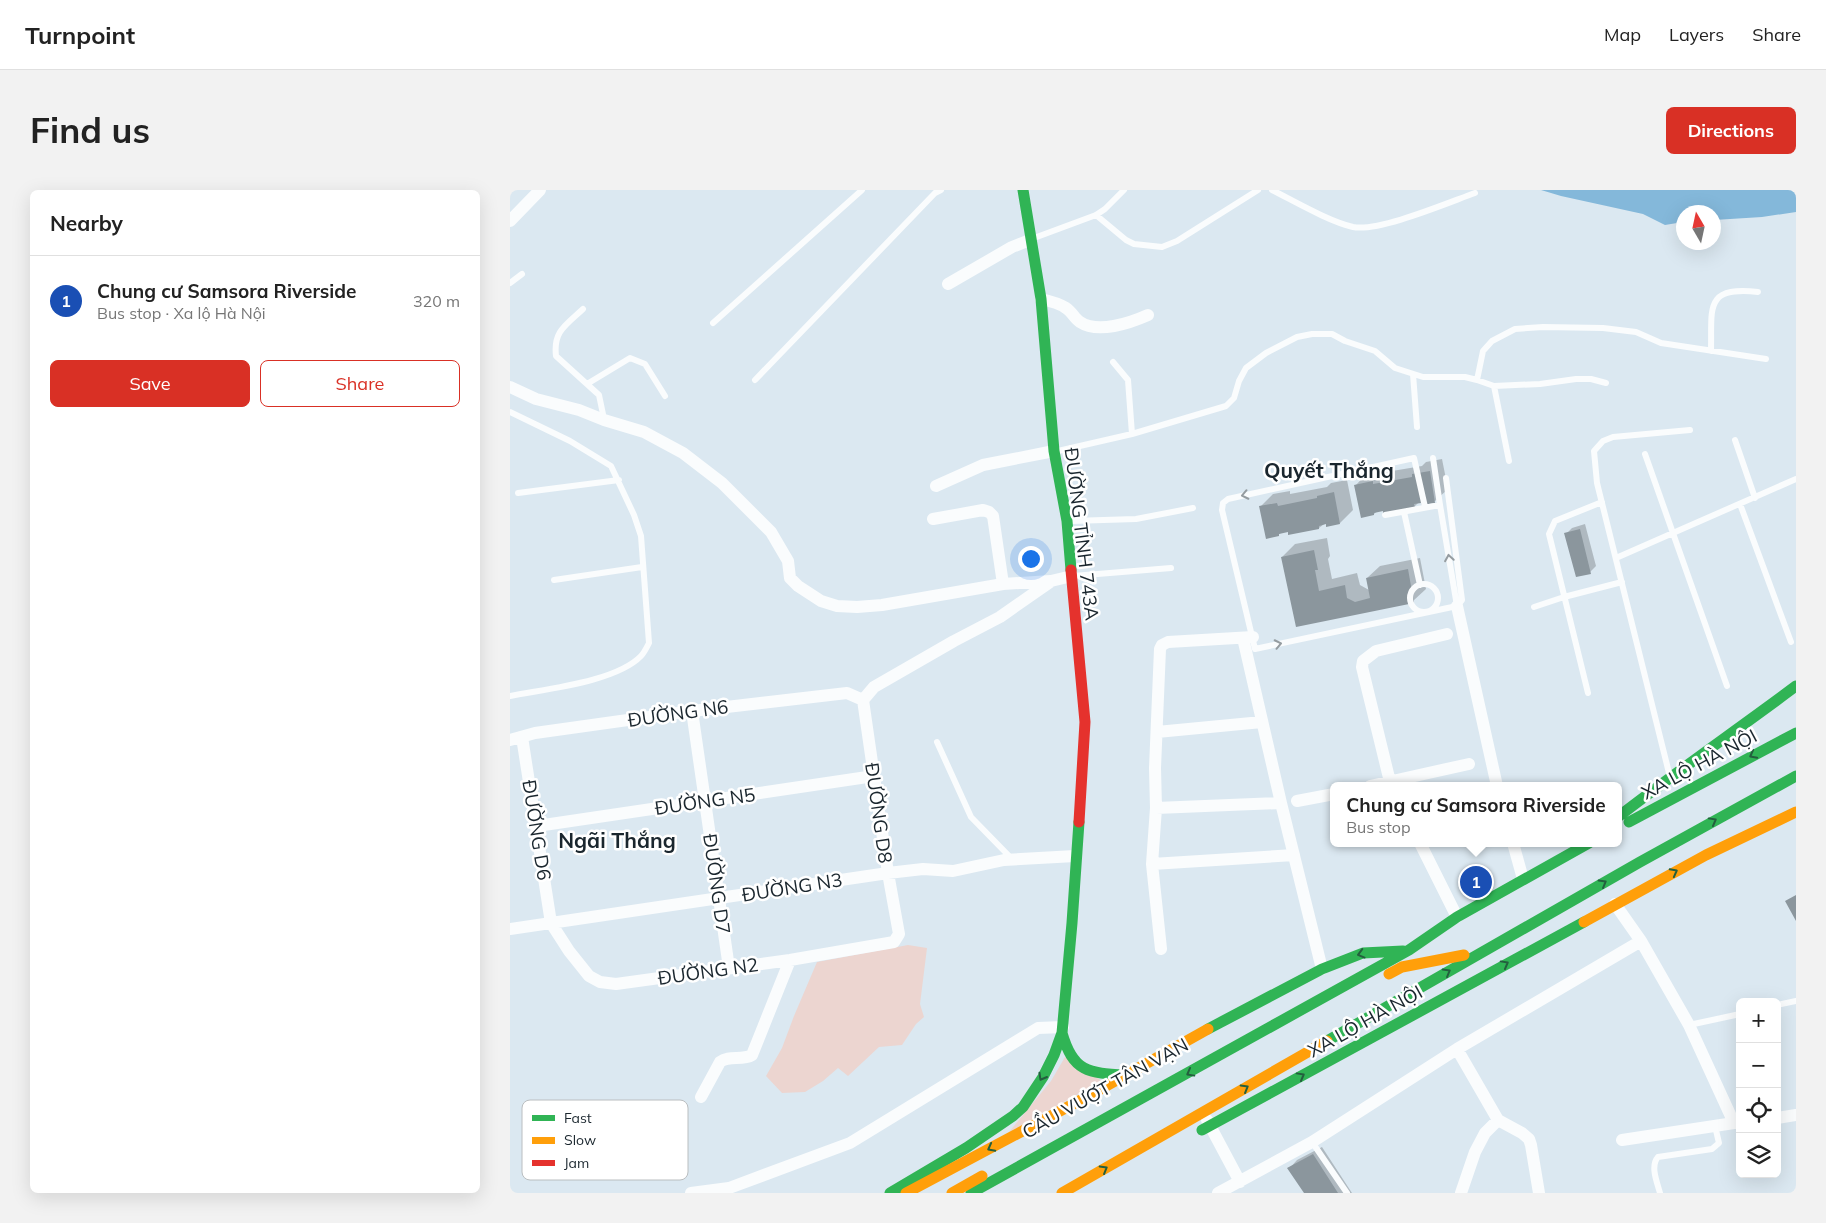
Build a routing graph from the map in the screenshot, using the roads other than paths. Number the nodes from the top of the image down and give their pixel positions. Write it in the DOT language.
graph roads {
  1 [pos="540,190"];
  2 [pos="862,190"];
  3 [pos="941,190"];
  4 [pos="1024,190"];
  5 [pos="1124,190"];
  6 [pos="1258,190"];
  7 [pos="1272,190"];
  8 [pos="1475,193"];
  9 [pos="1096,215"];
  10 [pos="510,221"];
  11 [pos="1030,240"];
  12 [pos="522,274"];
  13 [pos="510,283"];
  14 [pos="948,284"];
  15 [pos="1758,292"];
  16 [pos="1041,299"];
  17 [pos="583,309"];
  18 [pos="1148,316"];
  19 [pos="713,323"];
  20 [pos="1711,351"];
  21 [pos="1766,359"];
  22 [pos="1112,362"];
  23 [pos="1413,374"];
  24 [pos="756,380"];
  25 [pos="1477,380"];
  26 [pos="587,384"];
  27 [pos="1606,384"];
  28 [pos="510,386"];
  29 [pos="1494,386"];
  30 [pos="665,396"];
  31 [pos="510,412"];
  32 [pos="604,420"];
  33 [pos="1417,427"];
  34 [pos="1690,430"];
  35 [pos="1132,434"];
  36 [pos="1735,440"];
  37 [pos="1054,451"];
  38 [pos="1645,454"];
  39 [pos="1433,458"];
  40 [pos="1509,461"];
  41 [pos="1446,478"];
  42 [pos="1796,479"];
  43 [pos="619,480"];
  44 [pos="936,486"];
  45 [pos="518,493"];
  46 [pos="1755,498"];
  47 [pos="1602,502"];
  48 [pos="1740,504"];
  49 [pos="1440,505"];
  50 [pos="1425,507"];
  51 [pos="1194,508"];
  52 [pos="1404,512"];
  53 [pos="1385,516"];
  54 [pos="933,518"];
  55 [pos="1067,521"];
  56 [pos="1672,534"];
  57 [pos="1616,558"];
  58 [pos="642,567"];
  59 [pos="1171,568"];
  60 [pos="1072,576"];
  61 [pos="554,580"];
  62 [pos="1051,581"];
  63 [pos="1622,582"];
  64 [pos="1003,584"];
  65 [pos="1420,585"];
  66 [pos="1564,597"];
  67 [pos="1456,606"];
  68 [pos="1534,607"];
  69 [pos="1426,613"];
  70 [pos="1447,634"];
  71 [pos="1248,637"];
  72 [pos="1792,642"];
  73 [pos="1727,686"];
  74 [pos="1796,686"];
  75 [pos="1588,693"];
  76 [pos="510,696"];
  77 [pos="864,700"];
  78 [pos="692,711"];
  79 [pos="1262,722"];
  80 [pos="1157,732"];
  81 [pos="1796,732"];
  82 [pos="516,739"];
  83 [pos="937,742"];
  84 [pos="1470,764"];
  85 [pos="874,776"];
  86 [pos="1796,776"];
  87 [pos="1670,777"];
  88 [pos="1390,782"];
  89 [pos="1398,782"];
  90 [pos="1496,782"];
  91 [pos="1330,795"];
  92 [pos="704,800"];
  93 [pos="1297,801"];
  94 [pos="1281,803"];
  95 [pos="1156,808"];
  96 [pos="1796,812"];
  97 [pos="1622,814"];
  98 [pos="1622,825"];
  99 [pos="537,826"];
  100 [pos="1422,847"];
  101 [pos="1514,847"];
  102 [pos="1581,847"];
  103 [pos="1294,855"];
  104 [pos="1075,856"];
  105 [pos="1012,860"];
  106 [pos="1640,862"];
  107 [pos="1152,864"];
  108 [pos="888,872"];
  109 [pos="1523,879"];
  110 [pos="719,898"];
  111 [pos="1567,903"];
  112 [pos="1616,904"];
  113 [pos="1457,916"];
  114 [pos="551,923"];
  115 [pos="510,930"];
  116 [pos="1641,941"];
  117 [pos="894,942"];
  118 [pos="1161,949"];
  119 [pos="1409,950"];
  120 [pos="1483,952"];
  121 [pos="790,960"];
  122 [pos="729,968"];
  123 [pos="1322,969"];
  124 [pos="1796,1001"];
  125 [pos="1781,1004"];
  126 [pos="1736,1015"];
  127 [pos="1281,1022"];
  128 [pos="1689,1025"];
  129 [pos="1062,1030"];
  130 [pos="1457,1049"];
  131 [pos="1126,1075"];
  132 [pos="701,1097"];
  133 [pos="1202,1112"];
  134 [pos="1796,1115"];
  135 [pos="1781,1117"];
  136 [pos="1498,1120"];
  137 [pos="1736,1121"];
  138 [pos="1736,1123"];
  139 [pos="1210,1126"];
  140 [pos="1715,1126"];
  141 [pos="1195,1134"];
  142 [pos="1622,1140"];
  143 [pos="1312,1142"];
  144 [pos="1240,1182"];
  145 [pos="691,1193"];
  146 [pos="890,1193"];
  147 [pos="906,1193"];
  148 [pos="952,1193"];
  149 [pos="971,1193"];
  150 [pos="986,1193"];
  151 [pos="1062,1193"];
  152 [pos="1218,1193"];
  153 [pos="1347,1193"];
  154 [pos="1462,1193"];
  155 [pos="1538,1193"];
  156 [pos="1660,1193"];
  1 -- 10 [label="street"];
  2 -- 19 [label="lane"];
  3 -- 24 [label="lane"];
  4 -- 11 [label="main road, ĐƯỜNG TỈNH 743A"];
  5 -- 9 [label="lane"];
  6 -- 9 [label="lane"];
  7 -- 8 [label="lane"];
  9 -- 11 [label="lane"];
  11 -- 14 [label="street"];
  11 -- 16 [label="main road, ĐƯỜNG TỈNH 743A"];
  12 -- 13 [label="lane"];
  15 -- 20 [label="lane"];
  16 -- 18 [label="street"];
  16 -- 37 [label="main road, ĐƯỜNG TỈNH 743A"];
  17 -- 26 [label="lane"];
  20 -- 21 [label="lane"];
  20 -- 25 [label="lane"];
  22 -- 35 [label="lane"];
  23 -- 25 [label="lane"];
  23 -- 33 [label="lane"];
  23 -- 35 [label="lane"];
  25 -- 29 [label="lane"];
  26 -- 30 [label="lane"];
  26 -- 32 [label="lane"];
  27 -- 29 [label="lane"];
  28 -- 32 [label="street"];
  29 -- 40 [label="lane"];
  31 -- 43 [label="lane"];
  32 -- 64 [label="street"];
  34 -- 47 [label="lane"];
  35 -- 37 [label="lane"];
  36 -- 46 [label="lane"];
  37 -- 44 [label="street"];
  37 -- 55 [label="main road, ĐƯỜNG TỈNH 743A"];
  38 -- 56 [label="lane"];
  39 -- 49 [label="lane"];
  41 -- 67 [label="lane"];
  42 -- 46 [label="lane"];
  43 -- 45 [label="lane"];
  43 -- 58 [label="lane"];
  46 -- 48 [label="lane"];
  47 -- 57 [label="lane"];
  47 -- 66 [label="lane"];
  48 -- 56 [label="lane"];
  48 -- 72 [label="lane"];
  49 -- 50 [label="lane"];
  67 -- 49 [label="lane, one-way"];
  50 -- 52 [label="lane"];
  50 -- 71 [label="lane, one-way"];
  51 -- 55 [label="lane"];
  52 -- 53 [label="lane"];
  52 -- 65 [label="lane"];
  54 -- 64 [label="street"];
  55 -- 60 [label="main road, ĐƯỜNG TỈNH 743A"];
  56 -- 57 [label="lane"];
  56 -- 73 [label="lane"];
  57 -- 63 [label="lane"];
  58 -- 61 [label="lane"];
  58 -- 76 [label="lane"];
  59 -- 60 [label="lane"];
  60 -- 62 [label="street"];
  60 -- 104 [label="main road, ĐƯỜNG TỈNH 743A"];
  62 -- 64 [label="street"];
  62 -- 77 [label="street"];
  63 -- 66 [label="lane"];
  63 -- 87 [label="lane"];
  65 -- 69 [label="lane"];
  65 -- 69 [label="lane"];
  66 -- 68 [label="lane"];
  66 -- 75 [label="lane"];
  67 -- 69 [label="lane"];
  67 -- 90 [label="street"];
  71 -- 69 [label="lane, one-way"];
  70 -- 88 [label="street"];
  71 -- 79 [label="street"];
  71 -- 80 [label="street"];
  74 -- 87 [label="main road"];
  77 -- 78 [label="street, ĐƯỜNG N6"];
  77 -- 85 [label="street, ĐƯỜNG D8"];
  78 -- 82 [label="street, ĐƯỜNG N6"];
  78 -- 92 [label="street, ĐƯỜNG D7"];
  79 -- 80 [label="street"];
  79 -- 94 [label="street"];
  80 -- 95 [label="street"];
  81 -- 98 [label="main road, XA LỘ HÀ NỘI, one-way"];
  82 -- 99 [label="street, ĐƯỜNG D6"];
  83 -- 105 [label="lane"];
  84 -- 89 [label="street"];
  85 -- 92 [label="street, ĐƯỜNG N5"];
  85 -- 108 [label="street, ĐƯỜNG D8"];
  106 -- 86 [label="main road, XA LỘ HÀ NỘI, one-way"];
  87 -- 97 [label="main road"];
  91 -- 93 [label="street"];
  92 -- 99 [label="street, ĐƯỜNG N5"];
  92 -- 110 [label="street, ĐƯỜNG D7"];
  94 -- 95 [label="street"];
  94 -- 103 [label="street"];
  95 -- 107 [label="street"];
  112 -- 96 [label="main road, XA LỘ HÀ NỘI, one-way"];
  99 -- 114 [label="street, ĐƯỜNG D6"];
  100 -- 113 [label="street"];
  101 -- 109 [label="street"];
  102 -- 109 [label="main road"];
  103 -- 107 [label="street"];
  103 -- 123 [label="street"];
  104 -- 105 [label="street, ĐƯỜNG N3"];
  104 -- 129 [label="main road, ĐƯỜNG TỈNH 743A"];
  105 -- 108 [label="street, ĐƯỜNG N3"];
  111 -- 106 [label="main road, XA LỘ HÀ NỘI, one-way"];
  106 -- 112 [label="main road"];
  107 -- 118 [label="street"];
  108 -- 110 [label="street, ĐƯỜNG N3"];
  108 -- 117 [label="street, ĐƯỜNG D8"];
  109 -- 113 [label="main road"];
  110 -- 114 [label="street, ĐƯỜNG N3"];
  110 -- 122 [label="street, ĐƯỜNG D7"];
  111 -- 112 [label="main road"];
  111 -- 120 [label="main road, XA LỘ HÀ NỘI"];
  112 -- 116 [label="street"];
  139 -- 112 [label="main road, XA LỘ HÀ NỘI, one-way"];
  113 -- 119 [label="main road"];
  114 -- 115 [label="street, ĐƯỜNG N3"];
  114 -- 122 [label="street, ĐƯỜNG N2"];
  116 -- 128 [label="street"];
  116 -- 130 [label="street"];
  117 -- 121 [label="street, ĐƯỜNG N2"];
  119 -- 123 [label="main road, one-way"];
  119 -- 127 [label="main road"];
  120 -- 127 [label="main road, XA LỘ HÀ NỘI"];
  133 -- 120 [label="main road, XA LỘ HÀ NỘI, one-way"];
  121 -- 122 [label="street, ĐƯỜNG N2"];
  121 -- 132 [label="street"];
  123 -- 131 [label="main road"];
  124 -- 125 [label="lane"];
  126 -- 128 [label="lane"];
  127 -- 148 [label="main road, CẦU VƯỢT TÂN VẠN"];
  127 -- 149 [label="main road, CẦU VƯỢT TÂN VẠN, one-way"];
  127 -- 150 [label="main road, CẦU VƯỢT TÂN VẠN"];
  128 -- 137 [label="street"];
  129 -- 131 [label="main road, ĐƯỜNG TỈNH 743A"];
  129 -- 145 [label="street"];
  129 -- 146 [label="main road, ĐƯỜNG TỈNH 743A, one-way"];
  130 -- 136 [label="street"];
  130 -- 143 [label="street"];
  131 -- 147 [label="main road, one-way"];
  133 -- 139 [label="street"];
  151 -- 133 [label="main road, XA LỘ HÀ NỘI, one-way"];
  134 -- 135 [label="street"];
  136 -- 154 [label="street"];
  136 -- 155 [label="street"];
  138 -- 140 [label="street"];
  139 -- 141 [label="main road, XA LỘ HÀ NỘI"];
  139 -- 144 [label="street"];
  140 -- 142 [label="street"];
  140 -- 156 [label="lane"];
  143 -- 144 [label="street"];
  143 -- 153 [label="lane"];
  144 -- 152 [label="street"];
}
